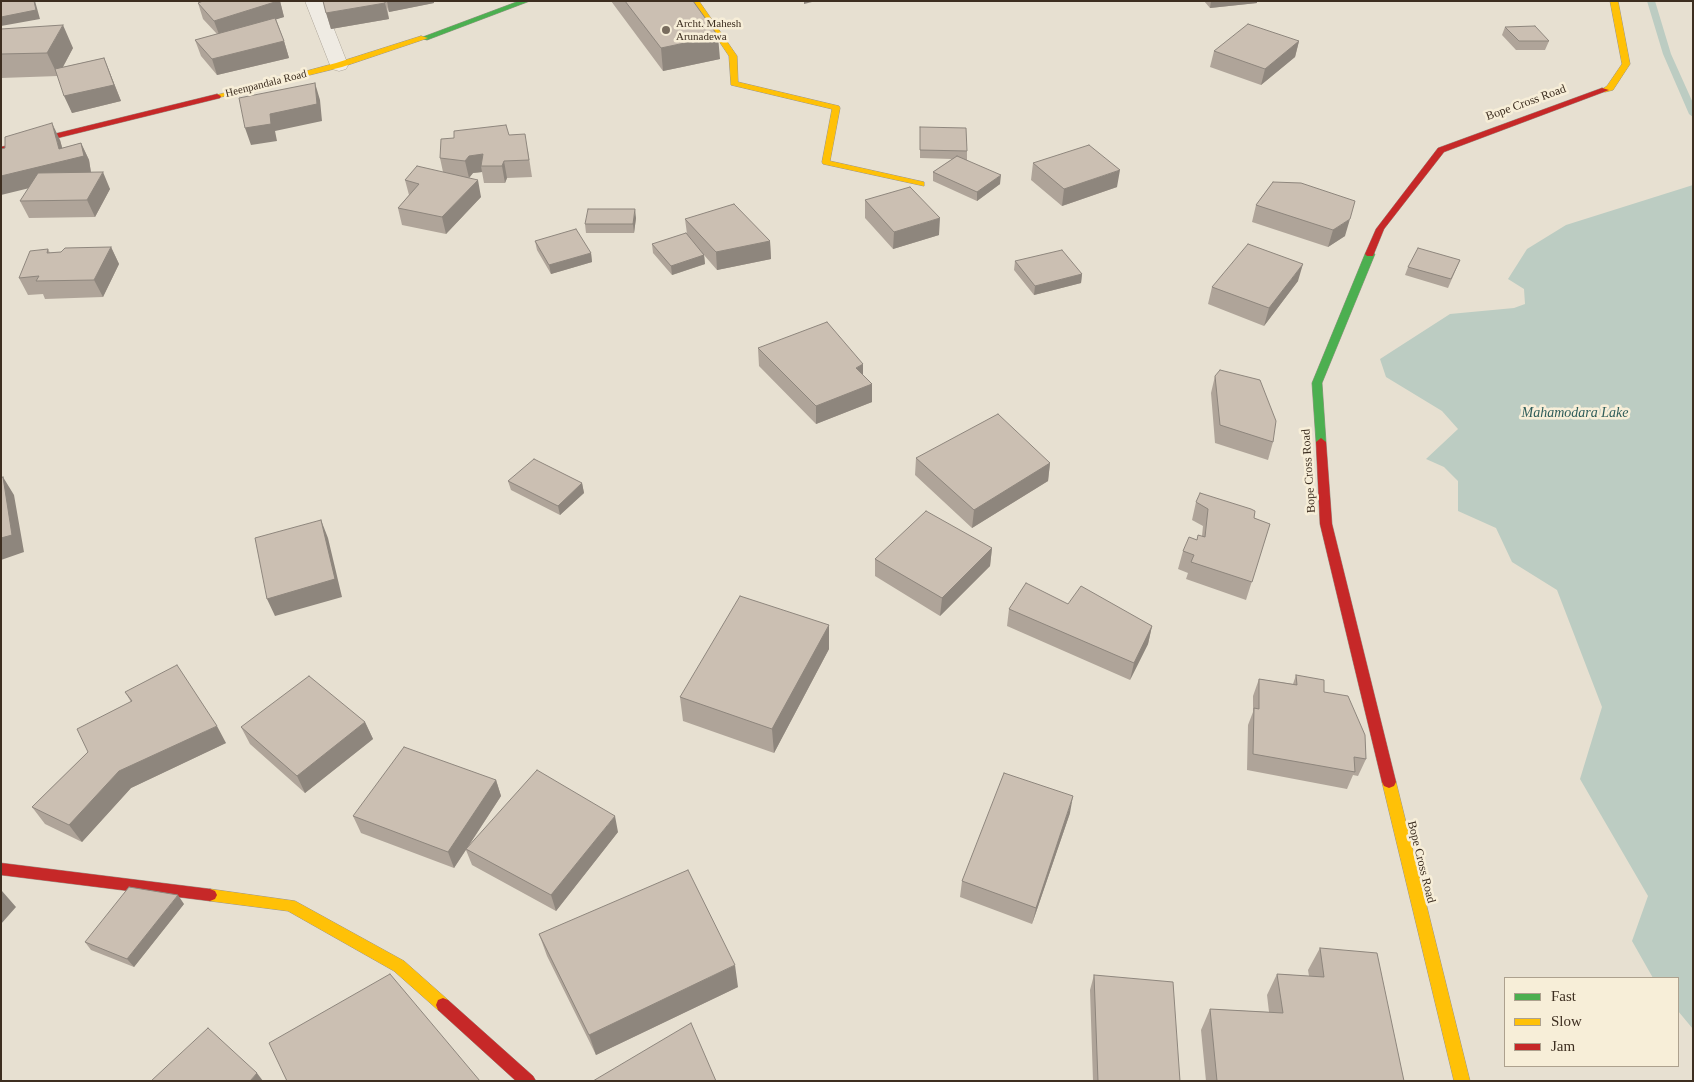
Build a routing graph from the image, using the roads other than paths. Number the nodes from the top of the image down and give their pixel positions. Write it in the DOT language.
graph roads {
  1 [pos="314,1"];
  2 [pos="527,1"];
  3 [pos="695,1"];
  4 [pos="1614,1"];
  5 [pos="339,66"];
  6 [pos="1,150"];
  7 [pos="921,184"];
  8 [pos="1,868"];
  9 [pos="528,1081"];
  10 [pos="1462,1081"];
  1 -- 5 [label="street"];
  2 -- 5 [label="street, Heenpandala Road"];
  3 -- 7 [label="street"];
  4 -- 10 [label="street, Bope Cross Road"];
  5 -- 6 [label="street, Heenpandala Road"];
  8 -- 9 [label="street"];
}
